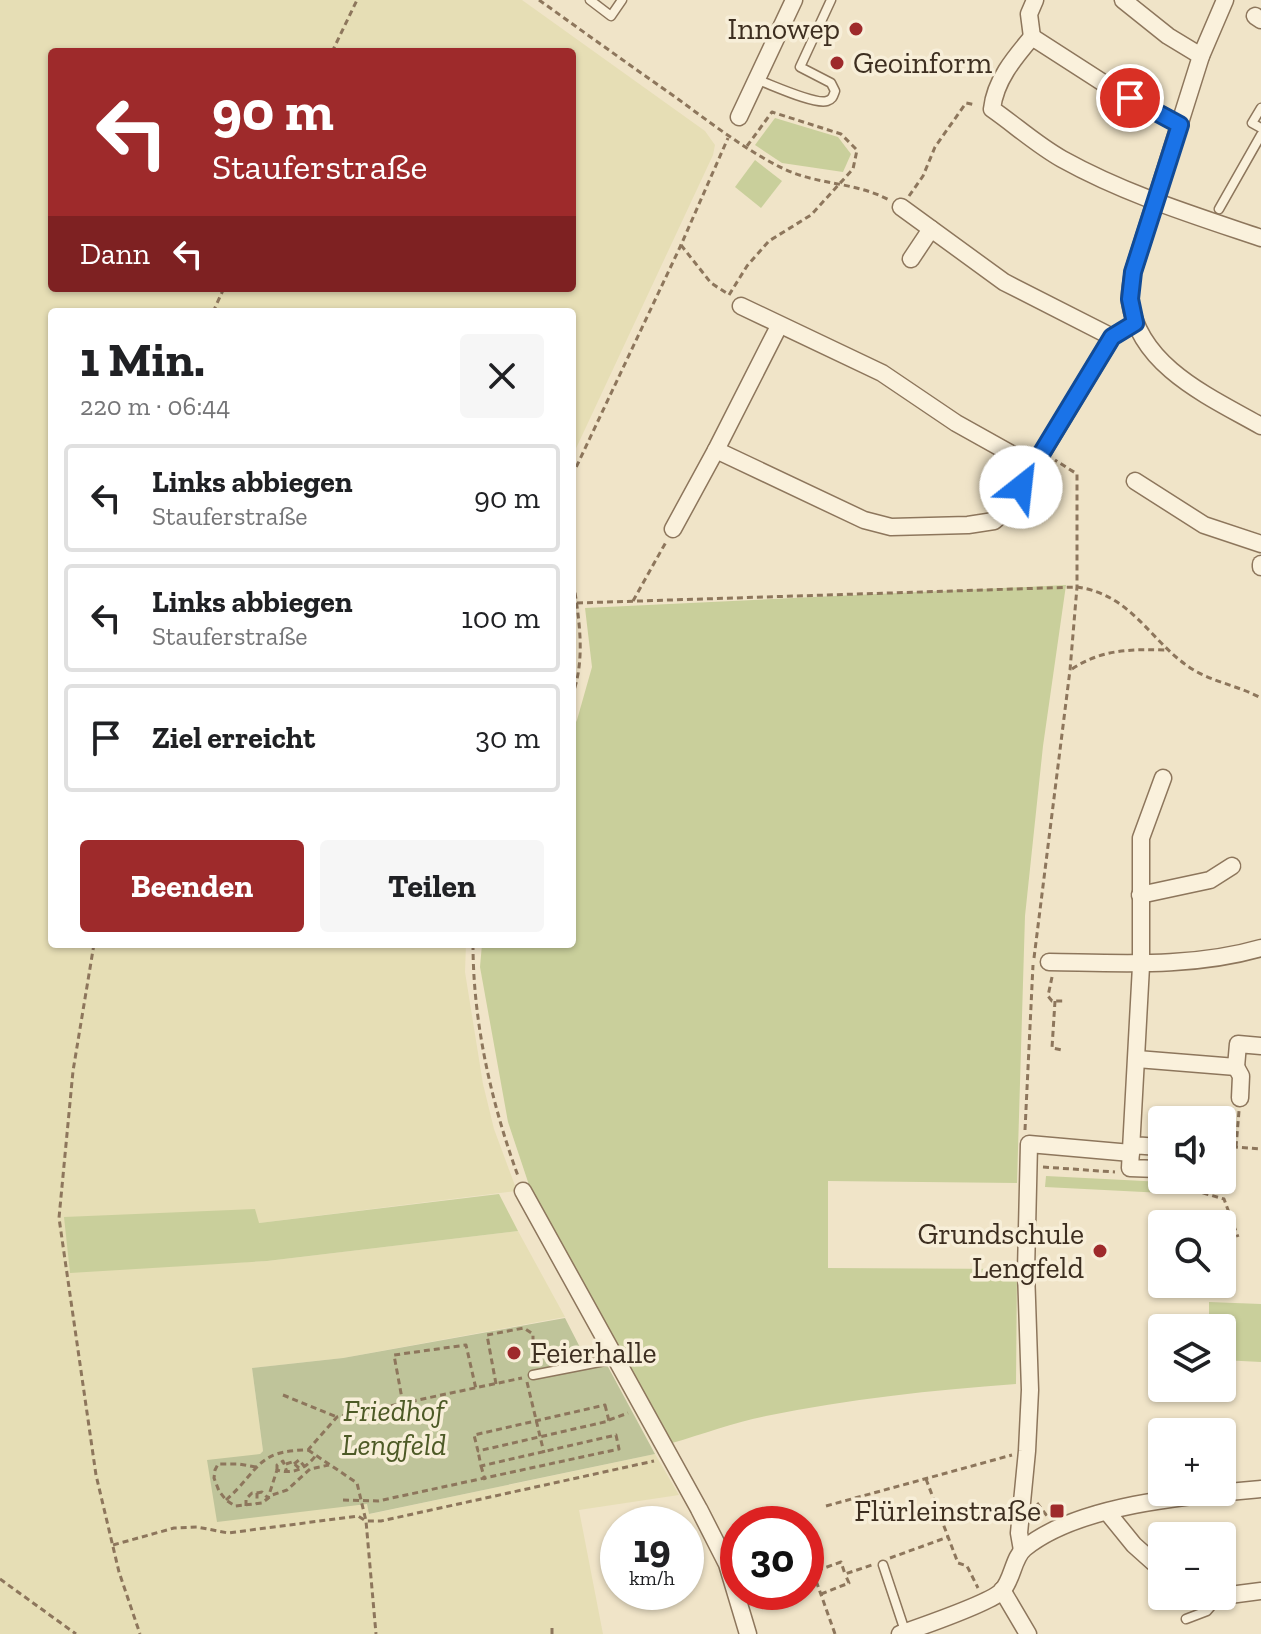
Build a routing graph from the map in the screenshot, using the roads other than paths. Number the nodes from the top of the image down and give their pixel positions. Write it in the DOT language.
graph roads {
  1 [pos="590,0"];
  2 [pos="622,0"];
  3 [pos="794,0"];
  4 [pos="831,0"];
  5 [pos="1035,0"];
  6 [pos="1123,0"];
  7 [pos="1225,0"];
  8 [pos="1032,37"];
  9 [pos="1201,56"];
  10 [pos="758,80"];
  11 [pos="1261,108"];
  12 [pos="739,117"];
  13 [pos="1180,125"];
  14 [pos="1261,128"];
  15 [pos="1261,135"];
  16 [pos="1155,202"];
  17 [pos="901,207"];
  18 [pos="1219,209"];
  19 [pos="931,229"];
  20 [pos="1261,238"];
  21 [pos="911,259"];
  22 [pos="735,301"];
  23 [pos="1135,323"];
  24 [pos="779,326"];
  25 [pos="1112,337"];
  26 [pos="1261,426"];
  27 [pos="716,450"];
  28 [pos="1038,458"];
  29 [pos="1135,481"];
  30 [pos="673,529"];
  31 [pos="1261,544"];
  32 [pos="1163,778"];
  33 [pos="1232,866"];
  34 [pos="1140,895"];
  35 [pos="1261,948"];
  36 [pos="1053,962"];
  37 [pos="1141,966"];
  38 [pos="1261,1046"];
  39 [pos="1137,1059"];
  40 [pos="1236,1067"];
  41 [pos="1240,1098"];
  42 [pos="523,1191"];
  43 [pos="615,1359"];
  44 [pos="530,1376"];
  45 [pos="1261,1489"];
  46 [pos="1108,1513"];
  47 [pos="1022,1550"];
  48 [pos="1148,1558"];
  49 [pos="883,1565"];
  50 [pos="1002,1590"];
  51 [pos="1261,1591"];
  52 [pos="1236,1594"];
  53 [pos="1208,1610"];
  54 [pos="1186,1619"];
  55 [pos="903,1633"];
  56 [pos="748,1634"];
  57 [pos="1028,1634"];
  1 -- 2 [label="lane"];
  3 -- 10 [label="street"];
  4 -- 10 [label="lane"];
  5 -- 8 [label="street"];
  6 -- 9 [label="street"];
  7 -- 9 [label="street"];
  8 -- 13 [label="street"];
  8 -- 16 [label="street"];
  9 -- 13 [label="street"];
  10 -- 12 [label="street"];
  11 -- 14 [label="lane"];
  13 -- 16 [label="street"];
  15 -- 18 [label="lane"];
  16 -- 20 [label="street"];
  16 -- 23 [label="street"];
  17 -- 19 [label="street"];
  19 -- 21 [label="street"];
  19 -- 25 [label="street"];
  22 -- 24 [label="street"];
  23 -- 25 [label="street"];
  23 -- 26 [label="street"];
  24 -- 27 [label="street"];
  24 -- 28 [label="street"];
  25 -- 28 [label="street"];
  27 -- 28 [label="street"];
  27 -- 30 [label="street"];
  29 -- 31 [label="street"];
  32 -- 34 [label="street"];
  33 -- 34 [label="street"];
  34 -- 37 [label="street"];
  35 -- 37 [label="street"];
  36 -- 37 [label="street"];
  37 -- 39 [label="street"];
  38 -- 40 [label="street"];
  39 -- 40 [label="street"];
  39 -- 47 [label="street"];
  40 -- 41 [label="street"];
  42 -- 43 [label="street"];
  43 -- 44 [label="lane"];
  43 -- 56 [label="street"];
  45 -- 46 [label="street"];
  46 -- 47 [label="street"];
  46 -- 48 [label="street"];
  47 -- 50 [label="street"];
  49 -- 55 [label="lane"];
  50 -- 55 [label="street"];
  50 -- 57 [label="street"];
  51 -- 52 [label="street"];
  53 -- 54 [label="lane"];
}
